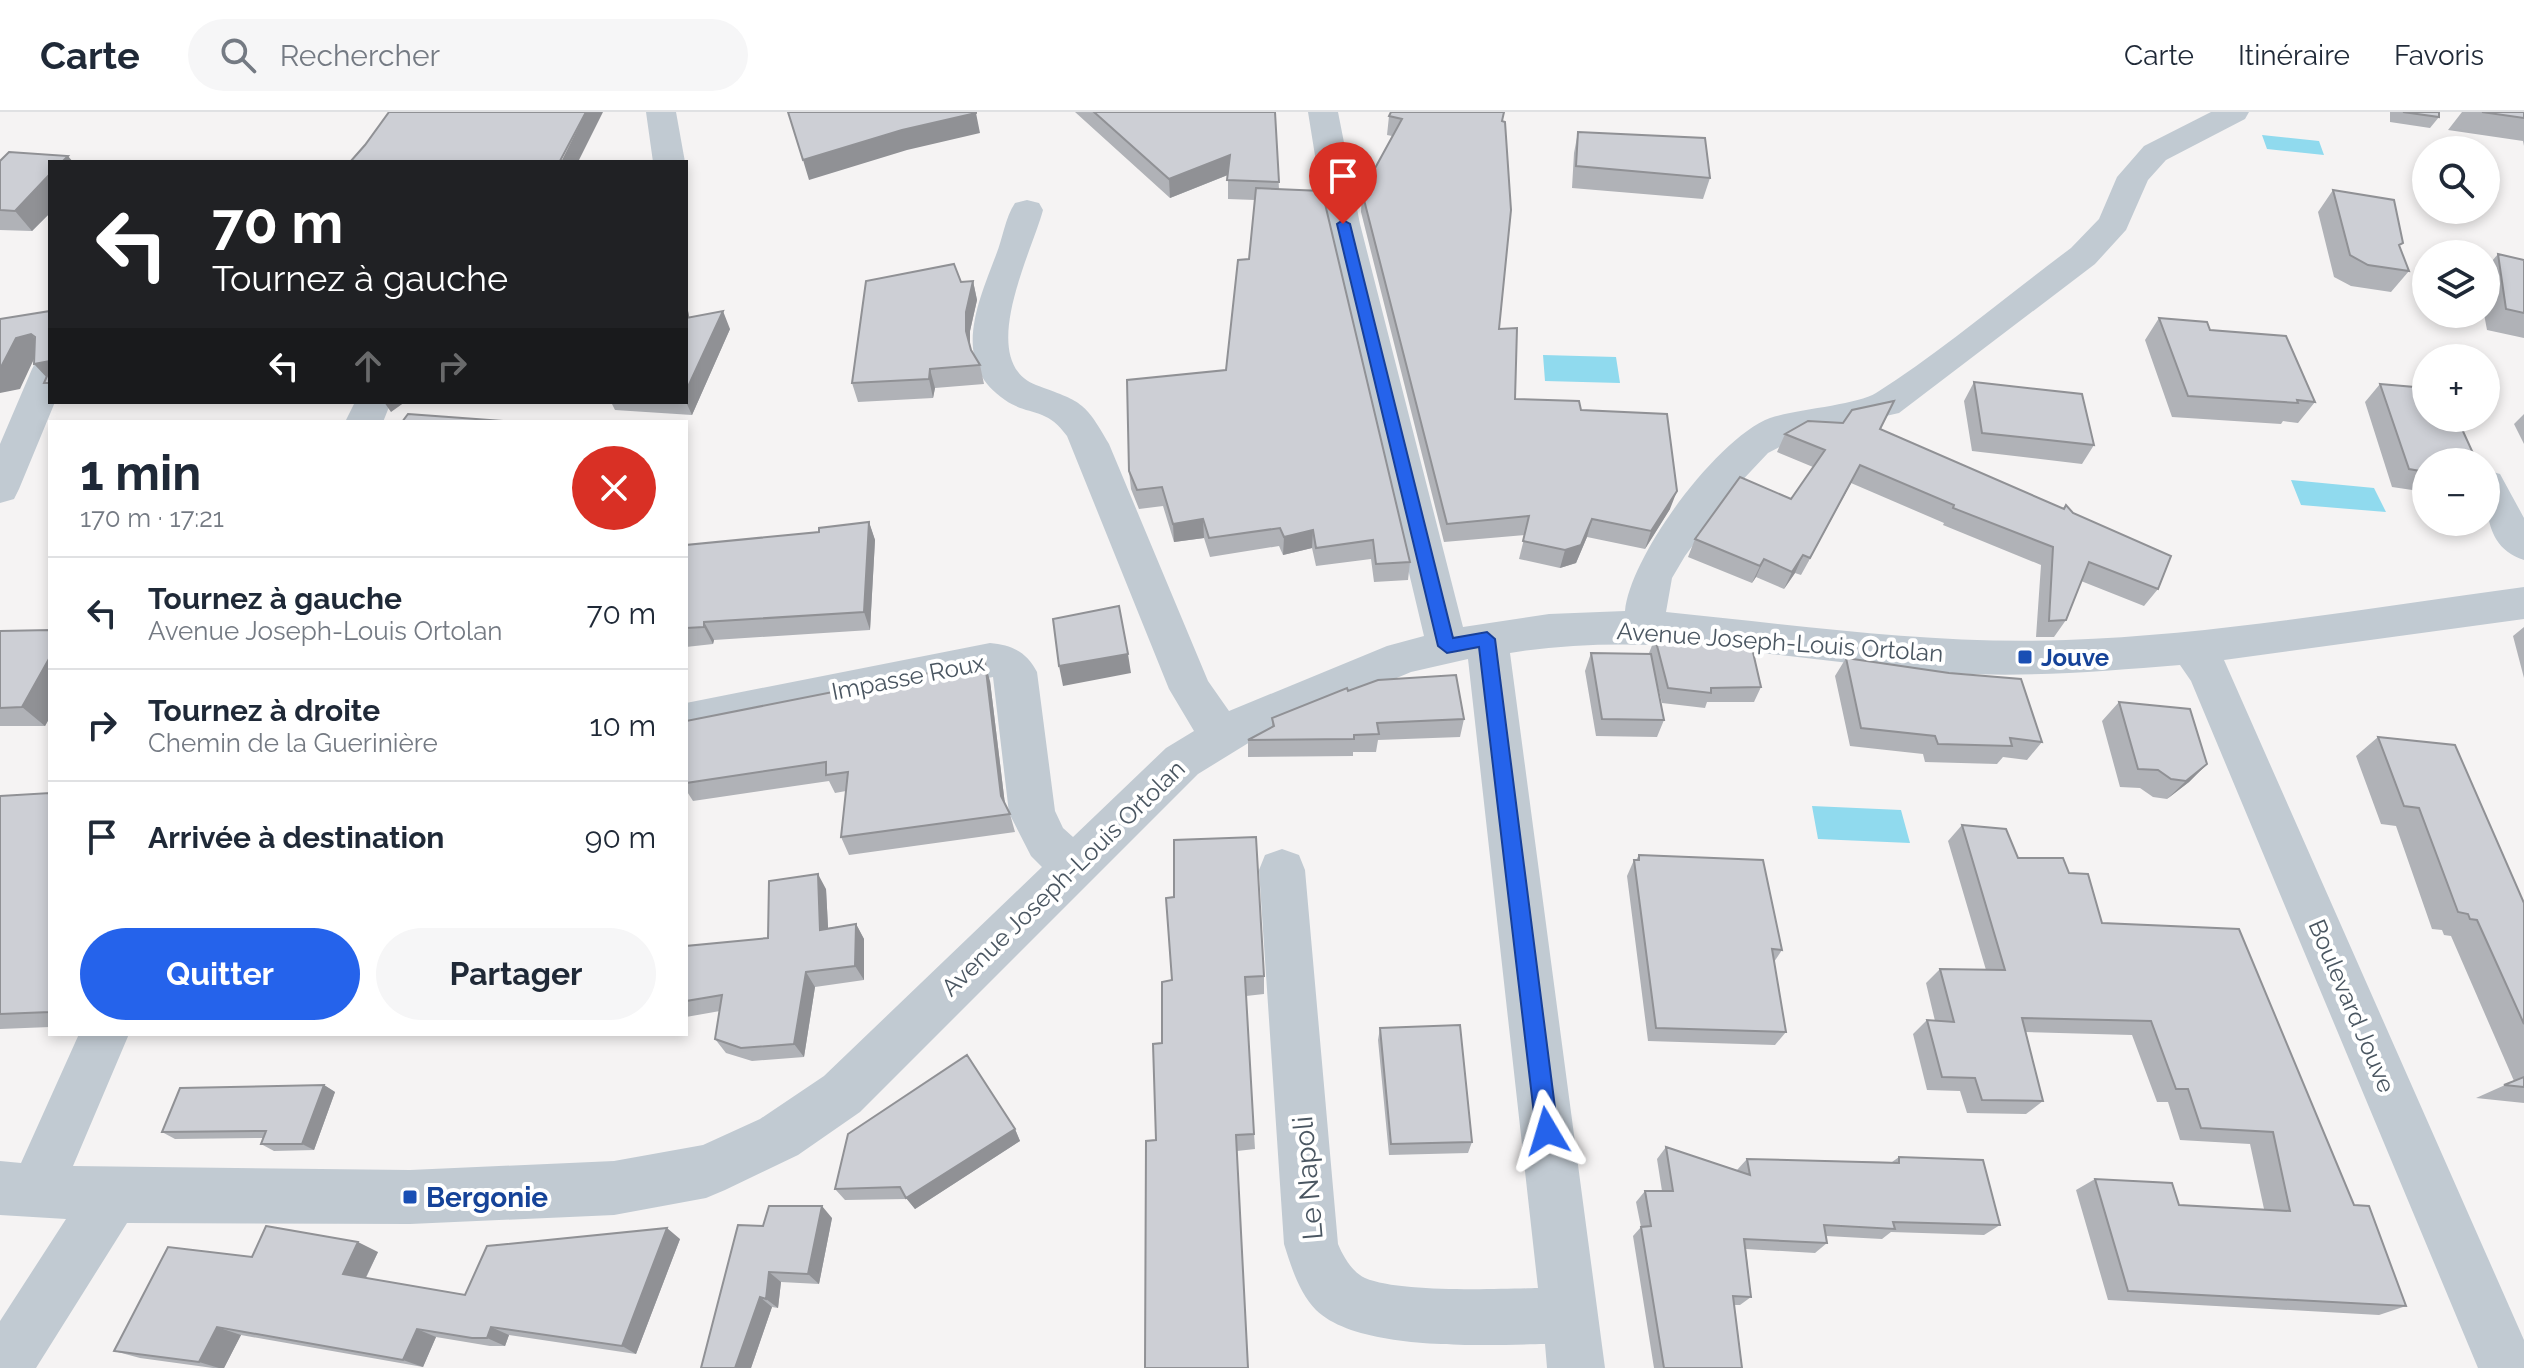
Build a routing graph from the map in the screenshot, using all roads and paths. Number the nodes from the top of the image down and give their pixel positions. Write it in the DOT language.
graph roads {
  1 [pos="661,112"];
  2 [pos="1323,112"];
  3 [pos="2234,112"];
  4 [pos="669,160"];
  5 [pos="1027,210"];
  6 [pos="48,374"];
  7 [pos="0,489"];
  8 [pos="2500,509"];
  9 [pos="2524,545"];
  10 [pos="2524,603"];
  11 [pos="1645,627"];
  12 [pos="1467,643"];
  13 [pos="2191,648"];
  14 [pos="688,721"];
  15 [pos="1221,735"];
  16 [pos="1072,866"];
  17 [pos="1282,870"];
  18 [pos="103,1036"];
  19 [pos="18,1190"];
  20 [pos="113,1196"];
  21 [pos="1570,1316"];
  22 [pos="3,1368"];
  23 [pos="1576,1368"];
  24 [pos="2507,1368"];
  1 -- 4 [label="street"];
  2 -- 12 [label="street"];
  3 -- 11 [label="street"];
  5 -- 15 [label="street"];
  6 -- 7 [label="street"];
  8 -- 9 [label="street"];
  10 -- 13 [label="street, Avenue Joseph-Louis Ortolan"];
  11 -- 12 [label="street, Avenue Joseph-Louis Ortolan"];
  11 -- 13 [label="street, Avenue Joseph-Louis Ortolan"];
  12 -- 15 [label="street, Avenue Joseph-Louis Ortolan"];
  12 -- 21 [label="street"];
  13 -- 24 [label="street, Boulevard Jouve"];
  14 -- 16 [label="street, Impasse Roux"];
  15 -- 16 [label="street, Avenue Joseph-Louis Ortolan"];
  16 -- 20 [label="street, Avenue Joseph-Louis Ortolan"];
  17 -- 21 [label="street, Le Napoli"];
  18 -- 19 [label="street"];
  19 -- 20 [label="street, Avenue Joseph-Louis Ortolan"];
  20 -- 22 [label="street"];
  21 -- 23 [label="street"];
}
